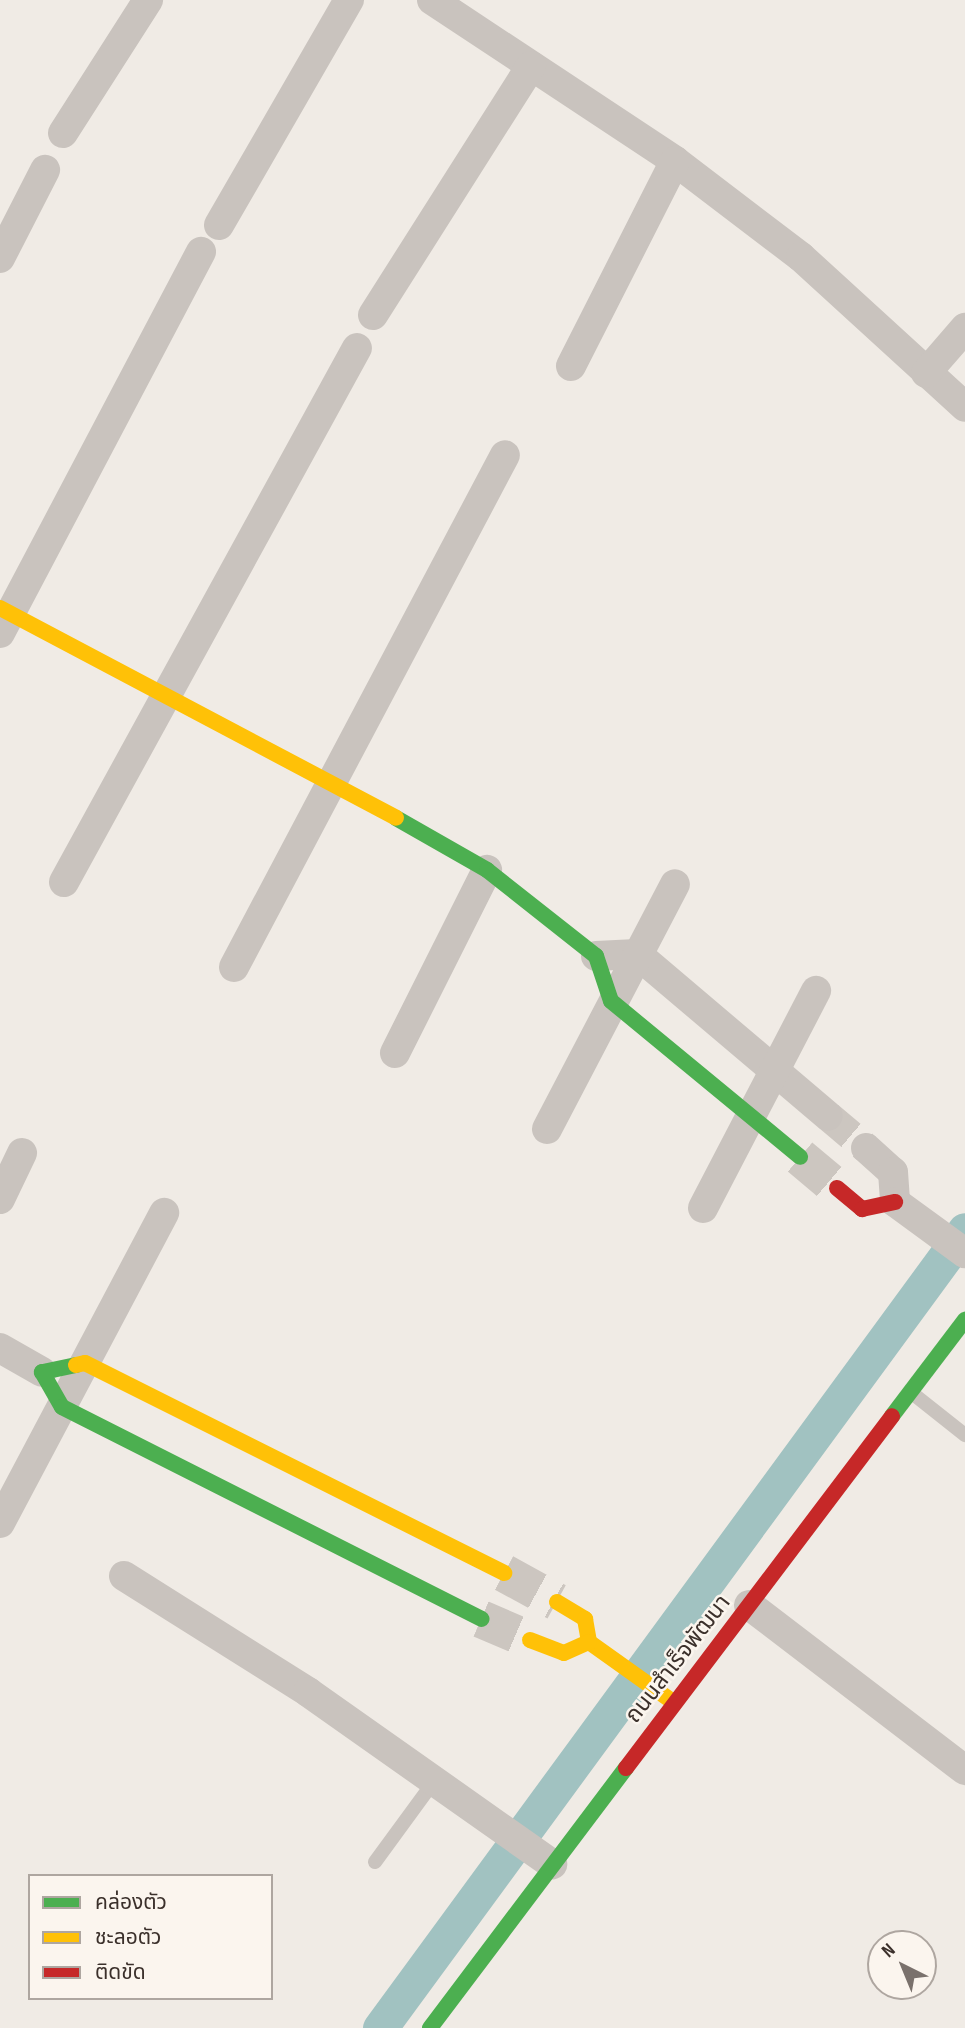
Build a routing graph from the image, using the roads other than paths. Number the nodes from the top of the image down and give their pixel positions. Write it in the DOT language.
graph roads {
  1 [pos="148,0"];
  2 [pos="348,0"];
  3 [pos="432,0"];
  4 [pos="531,66"];
  5 [pos="63,134"];
  6 [pos="675,161"];
  7 [pos="46,170"];
  8 [pos="219,225"];
  9 [pos="201,252"];
  10 [pos="0,258"];
  11 [pos="373,315"];
  12 [pos="965,328"];
  13 [pos="357,348"];
  14 [pos="571,366"];
  15 [pos="926,373"];
  16 [pos="965,407"];
  17 [pos="505,455"];
  18 [pos="4,618"];
  19 [pos="166,693"];
  20 [pos="330,780"];
  21 [pos="487,870"];
  22 [pos="64,882"];
  23 [pos="675,884"];
  24 [pos="637,954"];
  25 [pos="596,956"];
  26 [pos="234,967"];
  27 [pos="816,991"];
  28 [pos="611,1001"];
  29 [pos="395,1053"];
  30 [pos="774,1070"];
  31 [pos="751,1115"];
  32 [pos="828,1116"];
  33 [pos="547,1129"];
  34 [pos="866,1148"];
  35 [pos="22,1153"];
  36 [pos="800,1157"];
  37 [pos="838,1188"];
  38 [pos="0,1199"];
  39 [pos="900,1206"];
  40 [pos="703,1208"];
  41 [pos="164,1213"];
  42 [pos="965,1253"];
  43 [pos="965,1320"];
  44 [pos="0,1348"];
  45 [pos="86,1363"];
  46 [pos="42,1372"];
  47 [pos="911,1392"];
  48 [pos="62,1407"];
  49 [pos="965,1435"];
  50 [pos="0,1523"];
  51 [pos="504,1573"];
  52 [pos="124,1576"];
  53 [pos="557,1602"];
  54 [pos="749,1605"];
  55 [pos="481,1619"];
  56 [pos="530,1640"];
  57 [pos="595,1646"];
  58 [pos="673,1702"];
  59 [pos="965,1770"];
  60 [pos="435,1780"];
  61 [pos="375,1862"];
  62 [pos="552,1864"];
  63 [pos="430,2028"];
  1 -- 5 [label="street"];
  2 -- 8 [label="street"];
  3 -- 4 [label="street"];
  4 -- 6 [label="street"];
  4 -- 11 [label="street"];
  6 -- 14 [label="street"];
  6 -- 15 [label="street"];
  7 -- 10 [label="street"];
  9 -- 18 [label="street"];
  12 -- 15 [label="street"];
  13 -- 19 [label="street"];
  15 -- 16 [label="street"];
  17 -- 20 [label="street"];
  18 -- 19 [label="street"];
  19 -- 20 [label="street"];
  19 -- 22 [label="street"];
  20 -- 21 [label="street"];
  20 -- 26 [label="street"];
  21 -- 25 [label="street"];
  21 -- 29 [label="street"];
  23 -- 24 [label="street"];
  24 -- 25 [label="street"];
  24 -- 28 [label="street"];
  24 -- 30 [label="street"];
  25 -- 28 [label="street"];
  27 -- 30 [label="street"];
  28 -- 31 [label="street"];
  28 -- 33 [label="street"];
  30 -- 31 [label="street"];
  30 -- 32 [label="street"];
  31 -- 36 [label="street"];
  31 -- 40 [label="street"];
  34 -- 39 [label="street"];
  35 -- 38 [label="street"];
  37 -- 39 [label="street"];
  39 -- 42 [label="street"];
  41 -- 45 [label="street"];
  43 -- 47 [label="street, ถนนสำเร็จพัฒนา"];
  44 -- 46 [label="street"];
  45 -- 46 [label="street"];
  45 -- 48 [label="street"];
  45 -- 51 [label="street"];
  46 -- 48 [label="street"];
  47 -- 49 [label="lane"];
  47 -- 54 [label="street, ถนนสำเร็จพัฒนา"];
  48 -- 50 [label="street"];
  48 -- 55 [label="street"];
  52 -- 60 [label="street"];
  53 -- 57 [label="street"];
  54 -- 58 [label="street, ถนนสำเร็จพัฒนา"];
  54 -- 59 [label="street"];
  56 -- 57 [label="street"];
  57 -- 58 [label="street"];
  58 -- 62 [label="street, ถนนสำเร็จพัฒนา"];
  60 -- 61 [label="lane"];
  60 -- 62 [label="street"];
  62 -- 63 [label="street, ถนนสำเร็จพัฒนา"];
}
